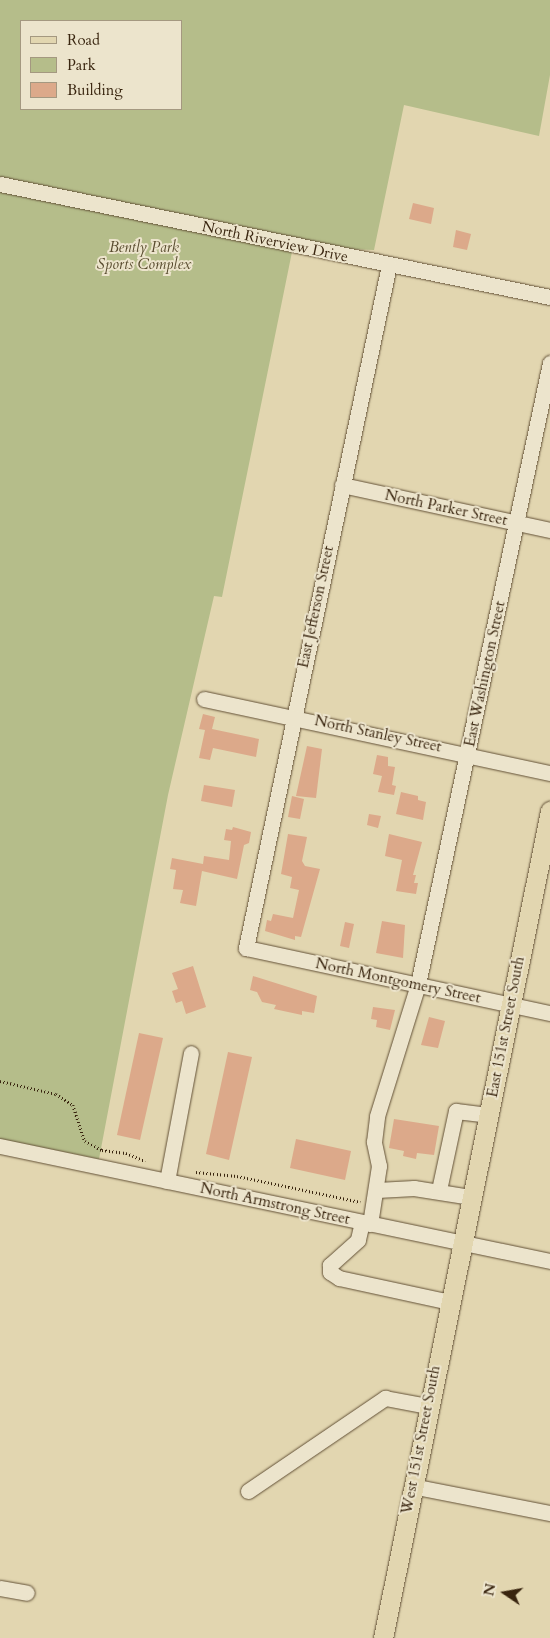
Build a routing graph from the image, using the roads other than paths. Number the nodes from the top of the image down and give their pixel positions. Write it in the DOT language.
graph roads {
  1 [pos="0,184"];
  2 [pos="389,266"];
  3 [pos="550,297"];
  4 [pos="550,363"];
  5 [pos="342,485"];
  6 [pos="516,523"];
  7 [pos="550,530"];
  8 [pos="204,699"];
  9 [pos="293,716"];
  10 [pos="469,754"];
  11 [pos="550,773"];
  12 [pos="550,811"];
  13 [pos="246,948"];
  14 [pos="418,984"];
  15 [pos="510,1006"];
  16 [pos="550,1014"];
  17 [pos="191,1053"];
  18 [pos="488,1115"];
  19 [pos="0,1146"];
  20 [pos="167,1181"];
  21 [pos="377,1190"];
  22 [pos="439,1190"];
  23 [pos="472,1197"];
  24 [pos="366,1223"];
  25 [pos="462,1243"];
  26 [pos="550,1261"];
  27 [pos="450,1302"];
  28 [pos="428,1406"];
  29 [pos="412,1486"];
  30 [pos="248,1491"];
  31 [pos="550,1513"];
  32 [pos="0,1588"];
  33 [pos="27,1593"];
  34 [pos="383,1638"];
  1 -- 2 [label="street, North Riverview Drive"];
  2 -- 3 [label="street, North Riverview Drive"];
  2 -- 5 [label="street, East Jefferson Street"];
  4 -- 6 [label="street, East Washington Street"];
  5 -- 6 [label="street, North Parker Street"];
  5 -- 9 [label="street, East Jefferson Street"];
  6 -- 7 [label="street, North Parker Street"];
  6 -- 10 [label="street, East Washington Street"];
  8 -- 9 [label="street, North Stanley Street"];
  9 -- 10 [label="street, North Stanley Street"];
  9 -- 13 [label="street, East Jefferson Street"];
  10 -- 11 [label="street, North Stanley Street"];
  10 -- 14 [label="street, East Washington Street"];
  12 -- 15 [label="main road, East 151st Street South"];
  13 -- 14 [label="street, North Montgomery Street"];
  14 -- 15 [label="street, North Montgomery Street"];
  14 -- 21 [label="street, East Washington Street"];
  15 -- 16 [label="street, North Montgomery Street"];
  15 -- 18 [label="main road, East 151st Street South"];
  17 -- 20 [label="street"];
  18 -- 22 [label="street"];
  18 -- 23 [label="main road, East 151st Street South"];
  19 -- 20 [label="street, North Armstrong Street"];
  20 -- 24 [label="street, North Armstrong Street"];
  21 -- 22 [label="street"];
  21 -- 24 [label="street, East Washington Street"];
  22 -- 23 [label="street"];
  23 -- 25 [label="main road, East 151st Street South"];
  24 -- 25 [label="street, North Armstrong Street"];
  24 -- 27 [label="street, East Washington Street"];
  25 -- 26 [label="street, North Armstrong Street"];
  25 -- 27 [label="main road, West 151st Street South"];
  27 -- 28 [label="main road, West 151st Street South"];
  28 -- 29 [label="main road, West 151st Street South"];
  28 -- 30 [label="street"];
  29 -- 31 [label="street"];
  29 -- 34 [label="main road, West 151st Street South"];
  32 -- 33 [label="street"];
}
